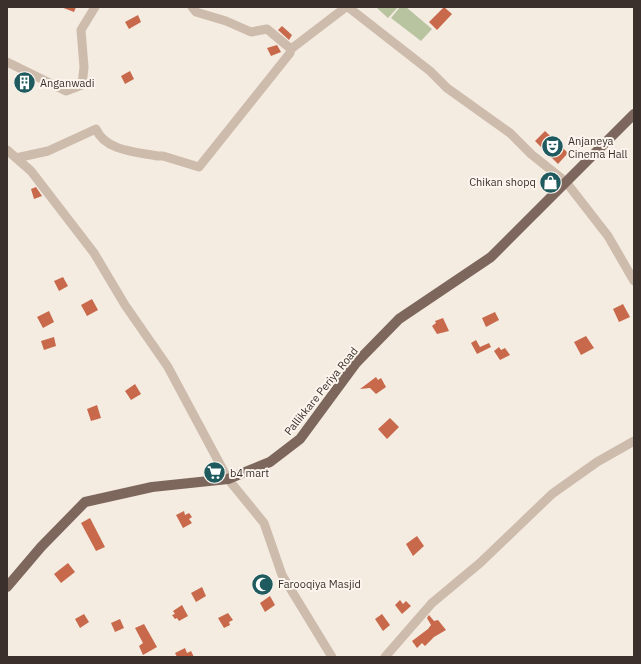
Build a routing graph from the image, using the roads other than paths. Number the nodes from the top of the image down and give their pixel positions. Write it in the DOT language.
graph roads {
  1 [pos="95,7"];
  2 [pos="192,7"];
  3 [pos="347,7"];
  4 [pos="291,50"];
  5 [pos="7,62"];
  6 [pos="634,114"];
  7 [pos="7,150"];
  8 [pos="16,158"];
  9 [pos="566,182"];
  10 [pos="634,281"];
  11 [pos="634,441"];
  12 [pos="228,479"];
  13 [pos="7,587"];
  14 [pos="332,657"];
  15 [pos="385,657"];
  1 -- 5 [label="street"];
  2 -- 4 [label="street"];
  3 -- 4 [label="street"];
  3 -- 9 [label="street"];
  4 -- 8 [label="street"];
  6 -- 9 [label="main road, Pallikkare Periya Road"];
  7 -- 8 [label="street"];
  8 -- 12 [label="street"];
  9 -- 10 [label="street"];
  9 -- 12 [label="main road, Pallikkare Periya Road"];
  11 -- 15 [label="street"];
  12 -- 13 [label="main road, Pallikkare Periya Road"];
  12 -- 14 [label="street"];
}
